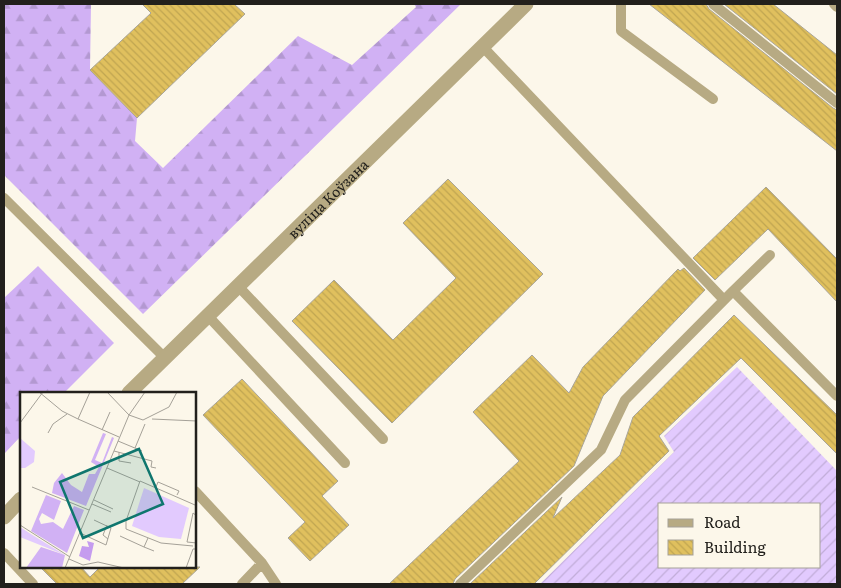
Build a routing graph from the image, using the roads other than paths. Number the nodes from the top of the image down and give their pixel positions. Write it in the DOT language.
graph roads {
  1 [pos="526,4"];
  2 [pos="621,4"];
  3 [pos="713,4"];
  4 [pos="834,4"];
  5 [pos="837,7"];
  6 [pos="482,46"];
  7 [pos="713,99"];
  8 [pos="837,103"];
  9 [pos="4,198"];
  10 [pos="770,255"];
  11 [pos="238,286"];
  12 [pos="733,291"];
  13 [pos="724,300"];
  14 [pos="208,316"];
  15 [pos="165,358"];
  16 [pos="130,392"];
  17 [pos="837,396"];
  18 [pos="383,439"];
  19 [pos="345,463"];
  20 [pos="196,492"];
  21 [pos="20,500"];
  22 [pos="4,517"];
  23 [pos="4,553"];
  24 [pos="262,563"];
  25 [pos="33,584"];
  26 [pos="242,584"];
  27 [pos="276,584"];
  28 [pos="460,584"];
  1 -- 6 [label="street, вуліца Коўзана"];
  2 -- 7 [label="lane"];
  3 -- 8 [label="lane"];
  4 -- 5 [label="lane"];
  6 -- 11 [label="street, вуліца Коўзана"];
  6 -- 13 [label="lane"];
  9 -- 15 [label="lane"];
  10 -- 12 [label="lane"];
  11 -- 14 [label="street, вуліца Коўзана"];
  11 -- 18 [label="lane"];
  12 -- 13 [label="lane"];
  12 -- 17 [label="lane"];
  13 -- 28 [label="lane"];
  14 -- 15 [label="street, вуліца Коўзана"];
  14 -- 19 [label="lane"];
  15 -- 16 [label="street, вуліца Коўзана"];
  20 -- 24 [label="lane"];
  21 -- 22 [label="street"];
  23 -- 25 [label="lane"];
  24 -- 26 [label="lane"];
  24 -- 27 [label="lane"];
}
